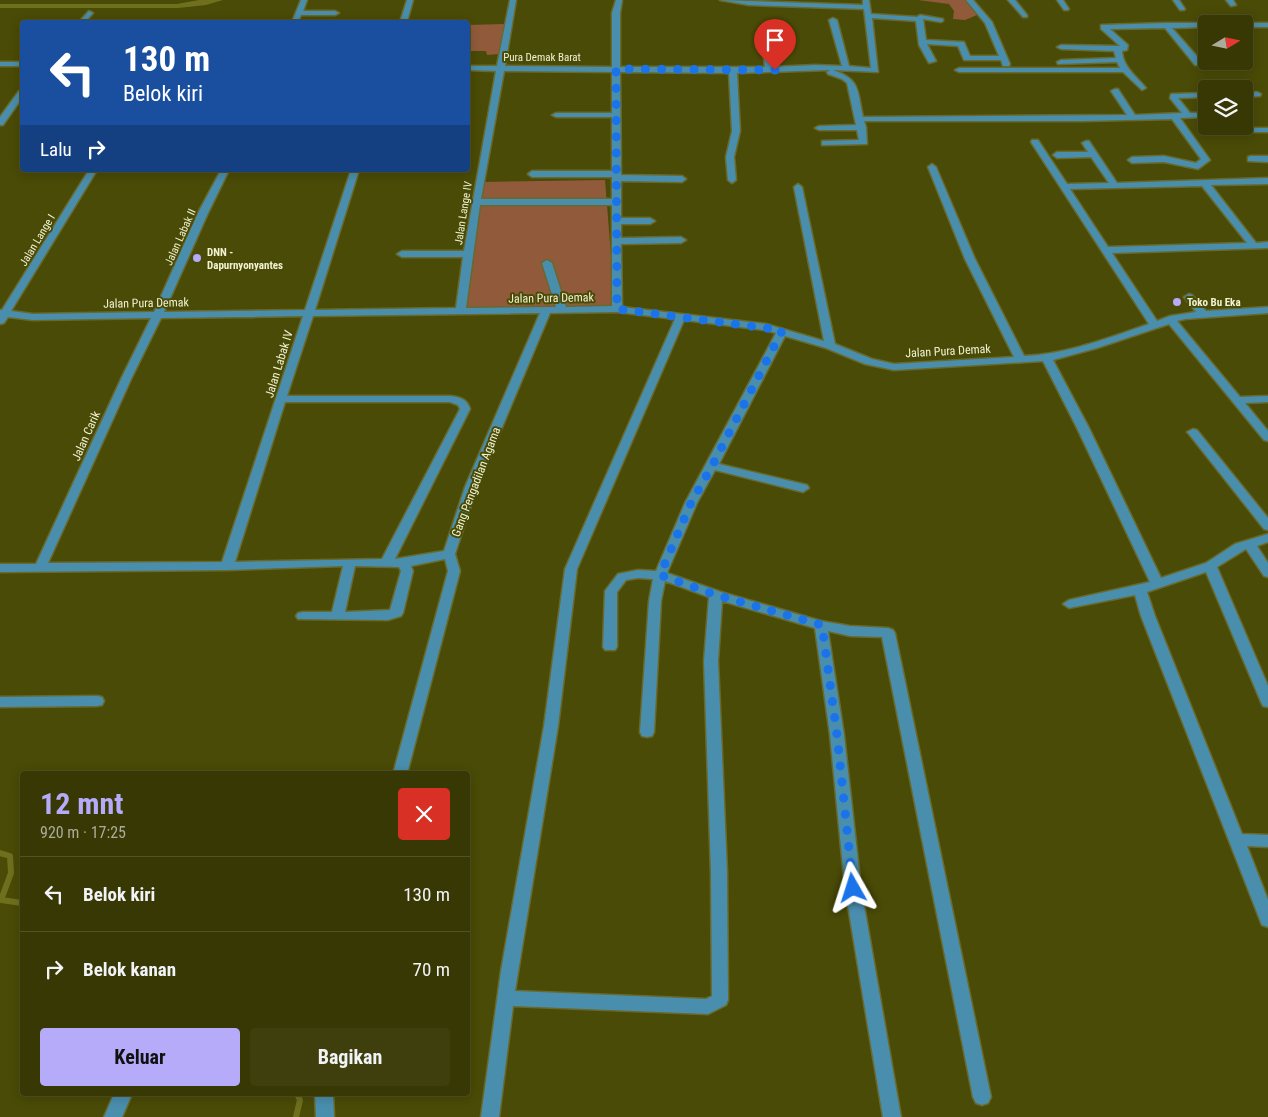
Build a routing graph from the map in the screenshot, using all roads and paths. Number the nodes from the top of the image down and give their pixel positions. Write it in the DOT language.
graph roads {
  1 [pos="304,0"];
  2 [pos="410,0"];
  3 [pos="513,0"];
  4 [pos="619,0"];
  5 [pos="722,0"];
  6 [pos="969,0"];
  7 [pos="1011,0"];
  8 [pos="1060,0"];
  9 [pos="1176,0"];
  10 [pos="867,3"];
  11 [pos="923,4"];
  12 [pos="1066,9"];
  13 [pos="1182,9"];
  14 [pos="89,13"];
  15 [pos="299,13"];
  16 [pos="335,13"];
  17 [pos="869,16"];
  18 [pos="1025,16"];
  19 [pos="920,18"];
  20 [pos="84,20"];
  21 [pos="296,20"];
  22 [pos="404,20"];
  23 [pos="833,20"];
  24 [pos="941,20"];
  25 [pos="1268,24"];
  26 [pos="1166,25"];
  27 [pos="1198,25"];
  28 [pos="1253,25"];
  29 [pos="765,33"];
  30 [pos="923,42"];
  31 [pos="1061,47"];
  32 [pos="1118,49"];
  33 [pos="1003,58"];
  34 [pos="1119,60"];
  35 [pos="932,61"];
  36 [pos="1046,62"];
  37 [pos="1198,63"];
  38 [pos="0,64"];
  39 [pos="20,64"];
  40 [pos="470,68"];
  41 [pos="500,68"];
  42 [pos="846,68"];
  43 [pos="616,69"];
  44 [pos="799,69"];
  45 [pos="769,70"];
  46 [pos="959,70"];
  47 [pos="1009,70"];
  48 [pos="1124,70"];
  49 [pos="733,71"];
  50 [pos="1142,88"];
  51 [pos="1115,91"];
  52 [pos="1253,94"];
  53 [pos="1258,94"];
  54 [pos="1198,95"];
  55 [pos="20,96"];
  56 [pos="556,115"];
  57 [pos="616,115"];
  58 [pos="1198,115"];
  59 [pos="1174,116"];
  60 [pos="1188,116"];
  61 [pos="1132,117"];
  62 [pos="0,123"];
  63 [pos="861,123"];
  64 [pos="819,128"];
  65 [pos="1257,130"];
  66 [pos="1268,130"];
  67 [pos="1035,142"];
  68 [pos="825,143"];
  69 [pos="1086,143"];
  70 [pos="1094,154"];
  71 [pos="1056,156"];
  72 [pos="1251,159"];
  73 [pos="1268,159"];
  74 [pos="1132,160"];
  75 [pos="1198,166"];
  76 [pos="932,167"];
  77 [pos="92,172"];
  78 [pos="224,172"];
  79 [pos="354,172"];
  80 [pos="532,174"];
  81 [pos="617,176"];
  82 [pos="682,179"];
  83 [pos="732,180"];
  84 [pos="1268,181"];
  85 [pos="1207,183"];
  86 [pos="1115,186"];
  87 [pos="1065,187"];
  88 [pos="798,188"];
  89 [pos="476,202"];
  90 [pos="617,202"];
  91 [pos="617,221"];
  92 [pos="650,221"];
  93 [pos="681,240"];
  94 [pos="617,241"];
  95 [pos="1268,245"];
  96 [pos="1253,246"];
  97 [pos="1105,250"];
  98 [pos="402,254"];
  99 [pos="468,254"];
  100 [pos="548,263"];
  101 [pos="1189,297"];
  102 [pos="562,309"];
  103 [pos="617,309"];
  104 [pos="546,310"];
  105 [pos="1268,310"];
  106 [pos="460,312"];
  107 [pos="308,313"];
  108 [pos="1202,313"];
  109 [pos="158,315"];
  110 [pos="681,316"];
  111 [pos="2,317"];
  112 [pos="1170,319"];
  113 [pos="1154,324"];
  114 [pos="782,331"];
  115 [pos="830,346"];
  116 [pos="1047,358"];
  117 [pos="1021,360"];
  118 [pos="281,399"];
  119 [pos="1268,399"];
  120 [pos="1236,400"];
  121 [pos="1193,432"];
  122 [pos="1268,438"];
  123 [pos="712,466"];
  124 [pos="803,488"];
  125 [pos="1268,526"];
  126 [pos="1268,538"];
  127 [pos="1250,542"];
  128 [pos="449,554"];
  129 [pos="350,562"];
  130 [pos="387,562"];
  131 [pos="402,563"];
  132 [pos="226,566"];
  133 [pos="1210,566"];
  134 [pos="0,568"];
  135 [pos="40,568"];
  136 [pos="1268,573"];
  137 [pos="660,575"];
  138 [pos="1157,583"];
  139 [pos="1140,590"];
  140 [pos="716,595"];
  141 [pos="1069,604"];
  142 [pos="338,615"];
  143 [pos="303,616"];
  144 [pos="822,625"];
  145 [pos="610,647"];
  146 [pos="97,701"];
  147 [pos="0,702"];
  148 [pos="1268,702"];
  149 [pos="646,732"];
  150 [pos="401,771"];
  151 [pos="1236,840"];
  152 [pos="1268,841"];
  153 [pos="1268,920"];
  154 [pos="506,998"];
  155 [pos="122,1096"];
  156 [pos="324,1096"];
  157 [pos="982,1097"];
  158 [pos="113,1117"];
  159 [pos="325,1117"];
  160 [pos="490,1117"];
  161 [pos="892,1117"];
  1 -- 15 [label="street"];
  2 -- 22 [label="street"];
  3 -- 41 [label="street, Jalan Lange IV"];
  4 -- 43 [label="street"];
  5 -- 10 [label="street"];
  6 -- 33 [label="street"];
  7 -- 18 [label="street"];
  8 -- 12 [label="street"];
  9 -- 13 [label="street"];
  10 -- 17 [label="street"];
  11 -- 19 [label="street"];
  14 -- 20 [label="street"];
  15 -- 16 [label="street"];
  15 -- 21 [label="street"];
  17 -- 19 [label="street"];
  17 -- 42 [label="street"];
  19 -- 24 [label="street"];
  19 -- 30 [label="street"];
  23 -- 42 [label="street"];
  25 -- 28 [label="street"];
  26 -- 27 [label="street"];
  26 -- 32 [label="street"];
  26 -- 37 [label="street"];
  29 -- 45 [label="street"];
  30 -- 33 [label="street"];
  30 -- 35 [label="street"];
  31 -- 32 [label="street"];
  32 -- 34 [label="street"];
  33 -- 47 [label="street"];
  34 -- 36 [label="street"];
  34 -- 48 [label="street"];
  38 -- 39 [label="street"];
  40 -- 41 [label="street, Pura Demak Barat"];
  41 -- 43 [label="street, Pura Demak Barat"];
  41 -- 89 [label="street, Jalan Lange IV"];
  42 -- 44 [label="street"];
  43 -- 49 [label="street, Pura Demak Barat"];
  43 -- 57 [label="street"];
  44 -- 45 [label="street, Pura Demak Barat"];
  44 -- 63 [label="street"];
  45 -- 49 [label="street, Pura Demak Barat"];
  46 -- 47 [label="street"];
  47 -- 48 [label="street"];
  48 -- 50 [label="street"];
  49 -- 83 [label="street"];
  51 -- 61 [label="street"];
  52 -- 53 [label="street"];
  54 -- 60 [label="street"];
  55 -- 62 [label="street"];
  56 -- 57 [label="street"];
  57 -- 81 [label="street"];
  58 -- 60 [label="street"];
  59 -- 60 [label="street"];
  59 -- 61 [label="street"];
  59 -- 75 [label="street"];
  61 -- 63 [label="street"];
  63 -- 64 [label="street"];
  63 -- 68 [label="street"];
  65 -- 66 [label="street"];
  67 -- 87 [label="street"];
  69 -- 70 [label="street"];
  70 -- 71 [label="street"];
  70 -- 86 [label="street"];
  72 -- 73 [label="street"];
  74 -- 75 [label="street"];
  75 -- 85 [label="street"];
  76 -- 117 [label="street"];
  77 -- 111 [label="street, Jalan Lange I"];
  78 -- 109 [label="street, Jalan Labak II"];
  79 -- 107 [label="street, Jalan Labak IV"];
  80 -- 81 [label="street"];
  81 -- 82 [label="street"];
  81 -- 90 [label="street"];
  84 -- 85 [label="street"];
  85 -- 86 [label="street"];
  85 -- 96 [label="street"];
  86 -- 87 [label="street"];
  87 -- 97 [label="street"];
  88 -- 115 [label="street"];
  89 -- 90 [label="street"];
  89 -- 99 [label="street, Jalan Lange IV"];
  90 -- 91 [label="street"];
  91 -- 92 [label="street"];
  91 -- 94 [label="street"];
  93 -- 94 [label="street"];
  94 -- 103 [label="street"];
  95 -- 96 [label="street"];
  96 -- 97 [label="street"];
  97 -- 113 [label="street"];
  98 -- 99 [label="street"];
  99 -- 106 [label="street, Jalan Lange IV"];
  100 -- 102 [label="street"];
  101 -- 108 [label="street"];
  102 -- 103 [label="street, Jalan Pura Demak"];
  102 -- 104 [label="street, Jalan Pura Demak"];
  103 -- 110 [label="street, Jalan Pura Demak"];
  104 -- 106 [label="street, Jalan Pura Demak"];
  104 -- 128 [label="street, Gang Pengadilan Agama"];
  105 -- 108 [label="street, Jalan Pura Demak"];
  106 -- 107 [label="street, Jalan Pura Demak"];
  107 -- 109 [label="street, Jalan Pura Demak"];
  107 -- 118 [label="street, Jalan Labak IV"];
  108 -- 112 [label="street, Jalan Pura Demak"];
  109 -- 111 [label="street, Jalan Pura Demak"];
  109 -- 135 [label="street, Jalan Carik"];
  110 -- 114 [label="street, Jalan Pura Demak"];
  110 -- 154 [label="street"];
  112 -- 113 [label="street, Jalan Pura Demak"];
  112 -- 120 [label="street"];
  113 -- 116 [label="street, Jalan Pura Demak"];
  114 -- 115 [label="street, Jalan Pura Demak"];
  114 -- 123 [label="street"];
  115 -- 117 [label="street, Jalan Pura Demak"];
  116 -- 117 [label="street, Jalan Pura Demak"];
  116 -- 138 [label="street"];
  118 -- 130 [label="street"];
  118 -- 132 [label="street, Jalan Labak IV"];
  119 -- 120 [label="street"];
  120 -- 122 [label="street"];
  121 -- 125 [label="street"];
  123 -- 124 [label="street"];
  123 -- 137 [label="street"];
  126 -- 127 [label="street"];
  127 -- 133 [label="street"];
  127 -- 136 [label="street"];
  128 -- 131 [label="street"];
  128 -- 150 [label="street, Gang Pengadilan Agama"];
  129 -- 130 [label="street"];
  129 -- 132 [label="street"];
  129 -- 142 [label="street"];
  130 -- 131 [label="street"];
  131 -- 142 [label="street"];
  132 -- 135 [label="street"];
  133 -- 138 [label="street"];
  133 -- 148 [label="street"];
  134 -- 135 [label="street"];
  137 -- 140 [label="street"];
  137 -- 145 [label="street"];
  137 -- 149 [label="street"];
  138 -- 139 [label="street"];
  139 -- 141 [label="street"];
  139 -- 151 [label="street"];
  140 -- 144 [label="street"];
  140 -- 154 [label="street"];
  142 -- 143 [label="street"];
  144 -- 157 [label="street"];
  144 -- 161 [label="street"];
  146 -- 147 [label="street"];
  151 -- 152 [label="street"];
  151 -- 153 [label="street"];
  154 -- 160 [label="street"];
  155 -- 158 [label="street"];
  156 -- 159 [label="street"];
}
